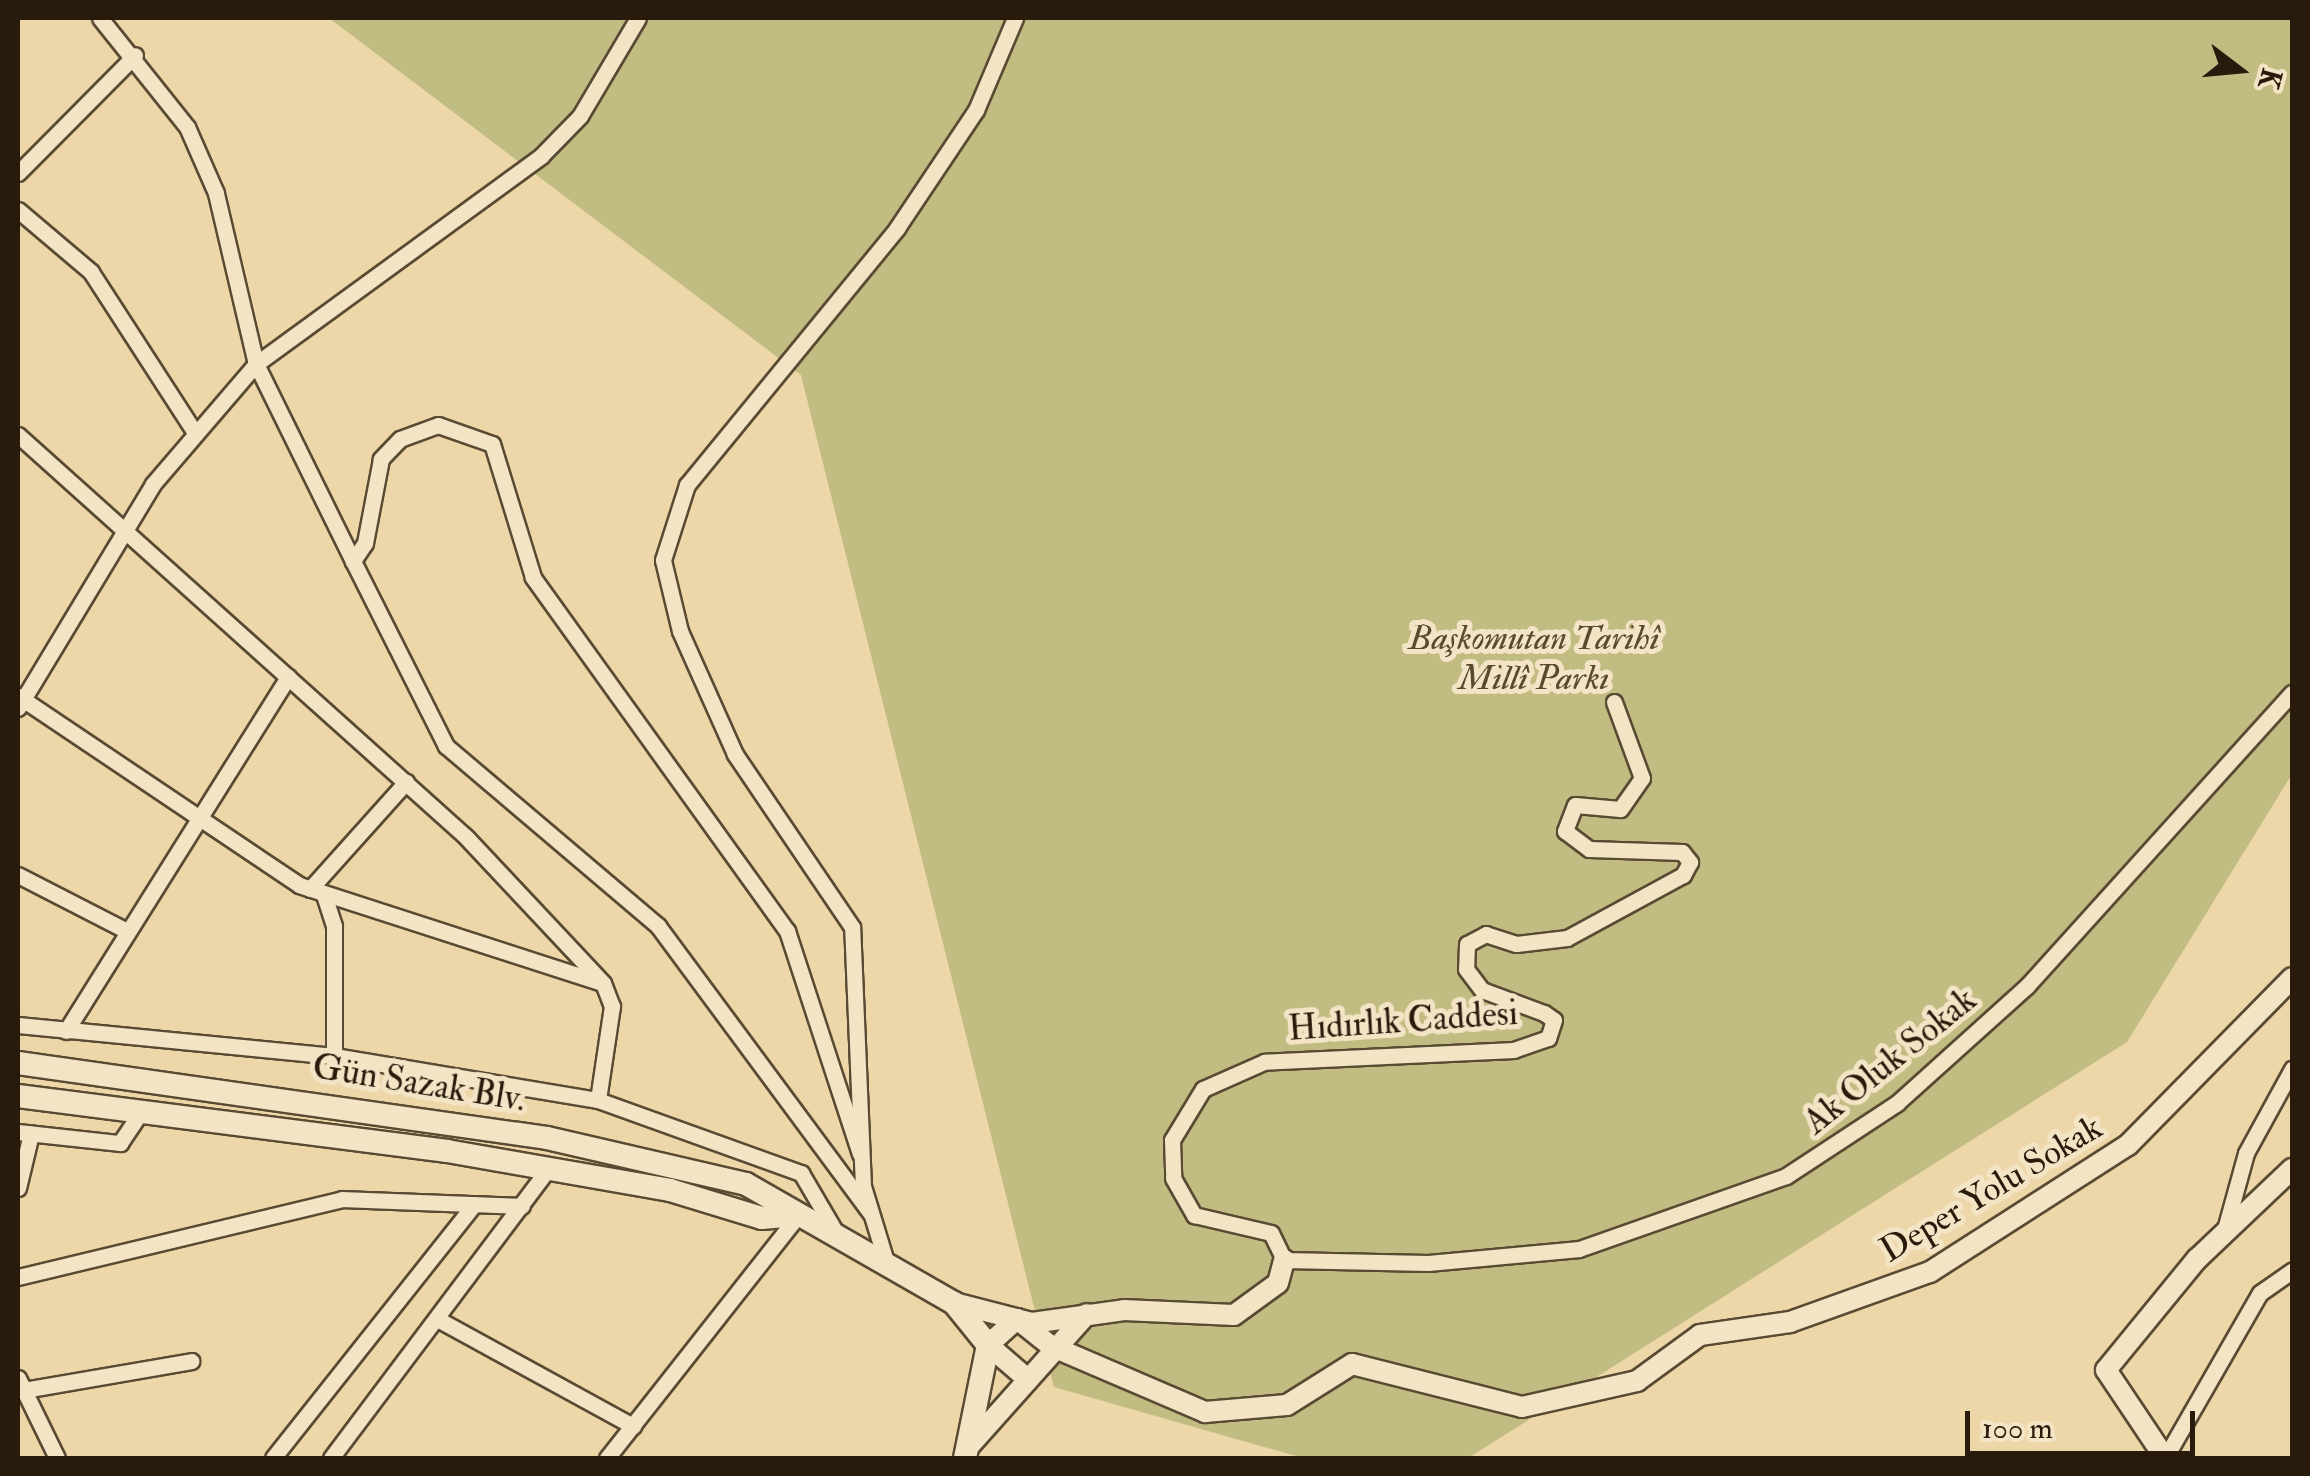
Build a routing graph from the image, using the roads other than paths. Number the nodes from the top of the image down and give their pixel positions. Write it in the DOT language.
graph roads {
  1 [pos="100,18"];
  2 [pos="1015,18"];
  3 [pos="639,19"];
  4 [pos="135,55"];
  5 [pos="18,173"];
  6 [pos="18,210"];
  7 [pos="256,364"];
  8 [pos="194,432"];
  9 [pos="18,435"];
  10 [pos="121,534"];
  11 [pos="353,561"];
  12 [pos="288,678"];
  13 [pos="2292,693"];
  14 [pos="19,701"];
  15 [pos="1614,702"];
  16 [pos="406,782"];
  17 [pos="194,820"];
  18 [pos="18,875"];
  19 [pos="317,892"];
  20 [pos="127,931"];
  21 [pos="2292,978"];
  22 [pos="603,983"];
  23 [pos="18,1026"];
  24 [pos="66,1032"];
  25 [pos="334,1056"];
  26 [pos="18,1064"];
  27 [pos="2292,1070"];
  28 [pos="18,1096"];
  29 [pos="598,1100"];
  30 [pos="142,1110"];
  31 [pos="24,1133"];
  32 [pos="860,1154"];
  33 [pos="549,1168"];
  34 [pos="2292,1169"];
  35 [pos="18,1188"];
  36 [pos="474,1204"];
  37 [pos="522,1206"];
  38 [pos="870,1214"];
  39 [pos="798,1215"];
  40 [pos="2224,1234"];
  41 [pos="838,1236"];
  42 [pos="1284,1260"];
  43 [pos="889,1272"];
  44 [pos="2292,1272"];
  45 [pos="18,1277"];
  46 [pos="954,1303"];
  47 [pos="1088,1313"];
  48 [pos="1017,1319"];
  49 [pos="441,1321"];
  50 [pos="988,1345"];
  51 [pos="1050,1346"];
  52 [pos="191,1361"];
  53 [pos="1024,1376"];
  54 [pos="19,1387"];
  55 [pos="633,1426"];
  56 [pos="965,1457"];
  57 [pos="57,1458"];
  58 [pos="273,1458"];
  59 [pos="331,1458"];
  60 [pos="608,1458"];
  61 [pos="2165,1458"];
  1 -- 4 [label="street"];
  2 -- 32 [label="street"];
  3 -- 7 [label="street"];
  4 -- 5 [label="street"];
  4 -- 7 [label="street"];
  6 -- 8 [label="street"];
  7 -- 8 [label="street"];
  7 -- 11 [label="street"];
  8 -- 10 [label="street"];
  9 -- 10 [label="street"];
  10 -- 12 [label="street"];
  10 -- 14 [label="street"];
  11 -- 32 [label="street"];
  11 -- 38 [label="street"];
  12 -- 16 [label="street"];
  12 -- 17 [label="street"];
  13 -- 42 [label="street, Ak Oluk Sokak"];
  14 -- 17 [label="street"];
  15 -- 42 [label="street, Hıdırlık Caddesi"];
  16 -- 19 [label="street"];
  16 -- 22 [label="street"];
  17 -- 19 [label="street"];
  17 -- 20 [label="street"];
  18 -- 20 [label="street"];
  19 -- 22 [label="street"];
  19 -- 25 [label="street"];
  20 -- 24 [label="street"];
  21 -- 51 [label="street, Deper Yolu Sokak"];
  22 -- 29 [label="street"];
  23 -- 24 [label="street"];
  24 -- 25 [label="street"];
  25 -- 29 [label="street"];
  26 -- 39 [label="main road, Gün Sazak Blv."];
  27 -- 40 [label="street"];
  28 -- 30 [label="main road, Gün Sazak Blv."];
  29 -- 41 [label="street"];
  30 -- 31 [label="street"];
  30 -- 33 [label="main road, Gün Sazak Blv."];
  31 -- 35 [label="street"];
  32 -- 38 [label="street"];
  33 -- 37 [label="street"];
  33 -- 39 [label="main road, Gün Sazak Blv."];
  34 -- 40 [label="street"];
  36 -- 37 [label="street"];
  36 -- 45 [label="street"];
  36 -- 58 [label="street"];
  37 -- 49 [label="street"];
  38 -- 43 [label="street"];
  39 -- 41 [label="main road, Gün Sazak Blv."];
  39 -- 55 [label="street"];
  40 -- 61 [label="street"];
  41 -- 43 [label="main road, Gün Sazak Blv."];
  42 -- 47 [label="street"];
  43 -- 46 [label="main road, Gün Sazak Blv."];
  44 -- 61 [label="street"];
  46 -- 48 [label="street"];
  46 -- 50 [label="main road"];
  47 -- 48 [label="street"];
  47 -- 51 [label="street"];
  48 -- 50 [label="street"];
  48 -- 51 [label="street, Deper Yolu Sokak"];
  49 -- 55 [label="street"];
  49 -- 59 [label="street"];
  50 -- 53 [label="street"];
  50 -- 56 [label="main road"];
  51 -- 53 [label="street"];
  52 -- 54 [label="street"];
  53 -- 56 [label="street"];
  54 -- 57 [label="street"];
  55 -- 60 [label="street"];
}
